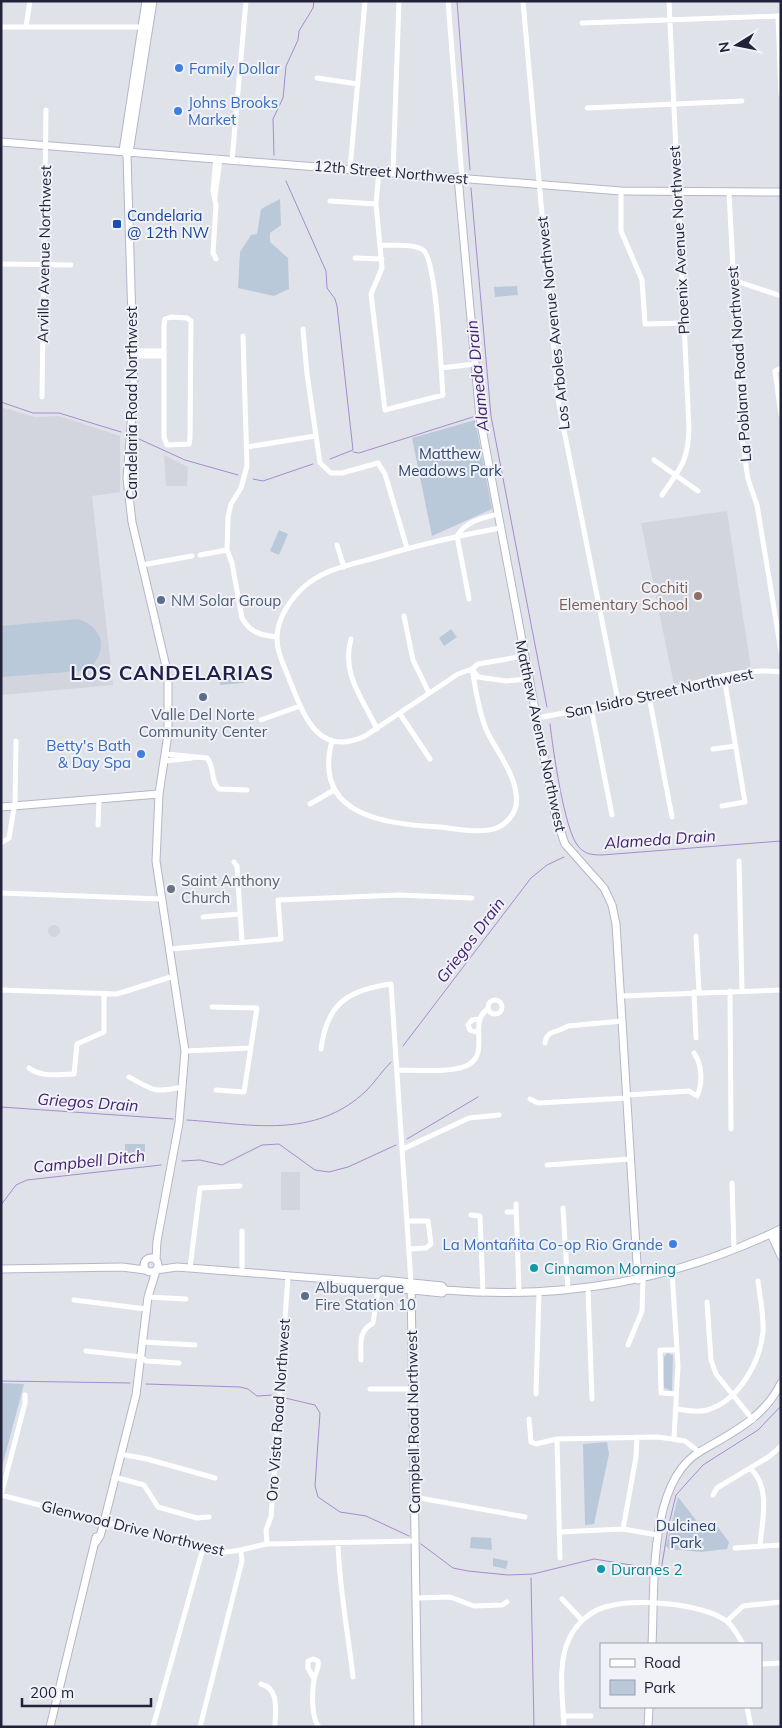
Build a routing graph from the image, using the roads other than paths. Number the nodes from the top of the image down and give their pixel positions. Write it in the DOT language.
graph roads {
  1 [pos="30,1"];
  2 [pos="146,1"];
  3 [pos="153,1"];
  4 [pos="246,1"];
  5 [pos="365,1"];
  6 [pos="399,1"];
  7 [pos="448,1"];
  8 [pos="523,1"];
  9 [pos="669,1"];
  10 [pos="779,16"];
  11 [pos="670,20"];
  12 [pos="582,23"];
  13 [pos="1,27"];
  14 [pos="26,27"];
  15 [pos="146,27"];
  16 [pos="317,78"];
  17 [pos="358,84"];
  18 [pos="781,95"];
  19 [pos="742,100"];
  20 [pos="673,104"];
  21 [pos="587,108"];
  22 [pos="46,110"];
  23 [pos="1,142"];
  24 [pos="46,145"];
  25 [pos="127,152"];
  26 [pos="218,159"];
  27 [pos="232,160"];
  28 [pos="350,169"];
  29 [pos="378,171"];
  30 [pos="393,172"];
  31 [pos="460,178"];
  32 [pos="539,184"];
  33 [pos="621,191"];
  34 [pos="678,192"];
  35 [pos="729,192"];
  36 [pos="781,192"];
  37 [pos="330,201"];
  38 [pos="376,204"];
  39 [pos="381,245"];
  40 [pos="354,258"];
  41 [pos="216,259"];
  42 [pos="382,259"];
  43 [pos="1,264"];
  44 [pos="44,264"];
  45 [pos="71,265"];
  46 [pos="733,280"];
  47 [pos="781,296"];
  48 [pos="684,323"];
  49 [pos="303,329"];
  50 [pos="243,336"];
  51 [pos="133,353"];
  52 [pos="164,354"];
  53 [pos="475,364"];
  54 [pos="441,368"];
  55 [pos="781,368"];
  56 [pos="42,398"];
  57 [pos="781,414"];
  58 [pos="315,436"];
  59 [pos="248,447"];
  60 [pos="654,460"];
  61 [pos="676,475"];
  62 [pos="698,491"];
  63 [pos="662,495"];
  64 [pos="498,514"];
  65 [pos="500,528"];
  66 [pos="457,536"];
  67 [pos="337,545"];
  68 [pos="407,548"];
  69 [pos="227,550"];
  70 [pos="200,555"];
  71 [pos="192,556"];
  72 [pos="142,565"];
  73 [pos="344,567"];
  74 [pos="469,599"];
  75 [pos="404,616"];
  76 [pos="780,633"];
  77 [pos="277,637"];
  78 [pos="351,639"];
  79 [pos="781,651"];
  80 [pos="524,656"];
  81 [pos="472,670"];
  82 [pos="781,672"];
  83 [pos="724,676"];
  84 [pos="529,679"];
  85 [pos="429,693"];
  86 [pos="649,696"];
  87 [pos="618,701"];
  88 [pos="300,706"];
  89 [pos="591,708"];
  90 [pos="400,714"];
  91 [pos="537,718"];
  92 [pos="261,720"];
  93 [pos="377,729"];
  94 [pos="16,741"];
  95 [pos="332,741"];
  96 [pos="736,746"];
  97 [pos="713,749"];
  98 [pos="166,758"];
  99 [pos="430,759"];
  100 [pos="246,790"];
  101 [pos="334,790"];
  102 [pos="158,794"];
  103 [pos="99,799"];
  104 [pos="310,804"];
  105 [pos="13,806"];
  106 [pos="722,806"];
  107 [pos="1,807"];
  108 [pos="612,816"];
  109 [pos="672,817"];
  110 [pos="98,826"];
  111 [pos="1,843"];
  112 [pos="739,861"];
  113 [pos="234,862"];
  114 [pos="1,893"];
  115 [pos="472,898"];
  116 [pos="161,899"];
  117 [pos="240,914"];
  118 [pos="203,917"];
  119 [pos="696,936"];
  120 [pos="242,942"];
  121 [pos="170,949"];
  122 [pos="174,976"];
  123 [pos="1,990"];
  124 [pos="781,990"];
  125 [pos="730,991"];
  126 [pos="742,991"];
  127 [pos="696,992"];
  128 [pos="104,994"];
  129 [pos="621,996"];
  130 [pos="212,1008"];
  131 [pos="488,1010"];
  132 [pos="480,1019"];
  133 [pos="622,1021"];
  134 [pos="479,1033"];
  135 [pos="696,1038"];
  136 [pos="545,1043"];
  137 [pos="251,1048"];
  138 [pos="321,1049"];
  139 [pos="186,1050"];
  140 [pos="694,1053"];
  141 [pos="29,1068"];
  142 [pos="397,1070"];
  143 [pos="129,1077"];
  144 [pos="184,1087"];
  145 [pos="216,1090"];
  146 [pos="627,1097"];
  147 [pos="530,1099"];
  148 [pos="499,1115"];
  149 [pos="731,1129"];
  150 [pos="403,1149"];
  151 [pos="630,1159"];
  152 [pos="547,1165"];
  153 [pos="732,1183"];
  154 [pos="240,1186"];
  155 [pos="516,1204"];
  156 [pos="563,1208"];
  157 [pos="507,1212"];
  158 [pos="516,1212"];
  159 [pos="471,1215"];
  160 [pos="407,1221"];
  161 [pos="242,1231"];
  162 [pos="776,1231"];
  163 [pos="158,1240"];
  164 [pos="781,1241"];
  165 [pos="409,1249"];
  166 [pos="734,1249"];
  167 [pos="781,1256"];
  168 [pos="146,1259"];
  169 [pos="157,1260"];
  170 [pos="122,1266"];
  171 [pos="177,1267"];
  172 [pos="190,1268"];
  173 [pos="1,1269"];
  174 [pos="145,1270"];
  175 [pos="156,1271"];
  176 [pos="242,1272"];
  177 [pos="672,1272"];
  178 [pos="288,1276"];
  179 [pos="641,1279"];
  180 [pos="758,1282"];
  181 [pos="379,1284"];
  182 [pos="411,1286"];
  183 [pos="588,1289"];
  184 [pos="568,1291"];
  185 [pos="483,1293"];
  186 [pos="539,1293"];
  187 [pos="519,1294"];
  188 [pos="148,1296"];
  189 [pos="186,1299"];
  190 [pos="74,1300"];
  191 [pos="707,1302"];
  192 [pos="146,1309"];
  193 [pos="143,1342"];
  194 [pos="195,1344"];
  195 [pos="628,1345"];
  196 [pos="677,1350"];
  197 [pos="86,1351"];
  198 [pos="141,1357"];
  199 [pos="362,1360"];
  200 [pos="179,1362"];
  201 [pos="780,1386"];
  202 [pos="370,1389"];
  203 [pos="412,1389"];
  204 [pos="536,1394"];
  205 [pos="676,1394"];
  206 [pos="24,1395"];
  207 [pos="732,1395"];
  208 [pos="592,1399"];
  209 [pos="676,1409"];
  210 [pos="530,1419"];
  211 [pos="753,1420"];
  212 [pos="637,1437"];
  213 [pos="674,1438"];
  214 [pos="557,1439"];
  215 [pos="781,1446"];
  216 [pos="699,1452"];
  217 [pos="120,1454"];
  218 [pos="751,1469"];
  219 [pos="114,1476"];
  220 [pos="215,1478"];
  221 [pos="1,1495"];
  222 [pos="713,1495"];
  223 [pos="414,1497"];
  224 [pos="209,1516"];
  225 [pos="525,1517"];
  226 [pos="102,1521"];
  227 [pos="623,1529"];
  228 [pos="559,1532"];
  229 [pos="658,1535"];
  230 [pos="415,1541"];
  231 [pos="338,1542"];
  232 [pos="267,1544"];
  233 [pos="781,1545"];
  234 [pos="760,1546"];
  235 [pos="203,1548"];
  236 [pos="735,1548"];
  237 [pos="241,1552"];
  238 [pos="560,1558"];
  239 [pos="416,1598"];
  240 [pos="562,1599"];
  241 [pos="507,1602"];
  242 [pos="781,1602"];
  243 [pos="654,1605"];
  244 [pos="582,1620"];
  245 [pos="727,1621"];
  246 [pos="652,1643"];
  247 [pos="742,1643"];
  248 [pos="781,1663"];
  249 [pos="762,1664"];
  250 [pos="353,1677"];
  251 [pos="314,1680"];
  252 [pos="261,1684"];
  253 [pos="649,1708"];
  254 [pos="747,1708"];
  255 [pos="53,1709"];
  256 [pos="563,1716"];
  257 [pos="591,1716"];
  258 [pos="45,1727"];
  259 [pos="50,1727"];
  260 [pos="153,1727"];
  261 [pos="200,1727"];
  262 [pos="275,1727"];
  263 [pos="319,1727"];
  264 [pos="418,1727"];
  265 [pos="564,1727"];
  266 [pos="648,1727"];
  267 [pos="751,1727"];
  1 -- 14 [label="street"];
  2 -- 15 [label="main road, Candelaria Road Northwest"];
  3 -- 15 [label="main road, Candelaria Road Northwest"];
  4 -- 27 [label="street"];
  5 -- 17 [label="street"];
  6 -- 30 [label="street"];
  7 -- 31 [label="street, Matthew Avenue Northwest"];
  8 -- 32 [label="street, Los Arboles Avenue Northwest"];
  9 -- 11 [label="street, Phoenix Avenue Northwest"];
  10 -- 11 [label="street"];
  10 -- 18 [label="street"];
  11 -- 12 [label="street"];
  11 -- 20 [label="street, Phoenix Avenue Northwest"];
  13 -- 14 [label="street"];
  14 -- 15 [label="street"];
  15 -- 25 [label="main road, Candelaria Road Northwest"];
  16 -- 17 [label="street"];
  17 -- 28 [label="street"];
  19 -- 20 [label="street"];
  20 -- 21 [label="street"];
  20 -- 34 [label="street, Phoenix Avenue Northwest"];
  22 -- 24 [label="street, Arvilla Avenue Northwest"];
  23 -- 24 [label="main road, 12th Street Northwest"];
  24 -- 25 [label="main road, 12th Street Northwest"];
  24 -- 44 [label="street, Arvilla Avenue Northwest"];
  25 -- 26 [label="main road, 12th Street Northwest"];
  25 -- 51 [label="main road, Candelaria Road Northwest"];
  26 -- 27 [label="main road, 12th Street Northwest"];
  26 -- 41 [label="street"];
  27 -- 28 [label="main road, 12th Street Northwest"];
  28 -- 29 [label="main road, 12th Street Northwest"];
  29 -- 30 [label="main road, 12th Street Northwest"];
  29 -- 38 [label="street"];
  30 -- 31 [label="main road, 12th Street Northwest"];
  31 -- 32 [label="main road, 12th Street Northwest"];
  31 -- 53 [label="main road, Matthew Avenue Northwest"];
  32 -- 33 [label="main road, 12th Street Northwest"];
  32 -- 87 [label="street, Los Arboles Avenue Northwest"];
  33 -- 34 [label="main road, 12th Street Northwest"];
  33 -- 48 [label="street"];
  34 -- 35 [label="main road, 12th Street Northwest"];
  34 -- 48 [label="street, Phoenix Avenue Northwest"];
  35 -- 36 [label="main road, 12th Street Northwest"];
  35 -- 46 [label="street, La Poblana Road Northwest"];
  37 -- 38 [label="street"];
  38 -- 39 [label="street"];
  39 -- 42 [label="street"];
  39 -- 54 [label="street"];
  40 -- 42 [label="street"];
  42 -- 54 [label="street"];
  43 -- 44 [label="street"];
  44 -- 45 [label="street"];
  44 -- 56 [label="street, Arvilla Avenue Northwest"];
  46 -- 47 [label="street"];
  46 -- 76 [label="street, La Poblana Road Northwest"];
  48 -- 61 [label="street, Phoenix Avenue Northwest"];
  49 -- 58 [label="street"];
  50 -- 59 [label="street"];
  51 -- 52 [label="street"];
  51 -- 72 [label="main road, Candelaria Road Northwest"];
  52 -- 52 [label="street"];
  53 -- 54 [label="street"];
  53 -- 64 [label="main road, Matthew Avenue Northwest"];
  55 -- 57 [label="street"];
  58 -- 59 [label="street"];
  58 -- 68 [label="street"];
  59 -- 69 [label="street"];
  60 -- 61 [label="street"];
  61 -- 62 [label="street"];
  61 -- 63 [label="street, Phoenix Avenue Northwest"];
  64 -- 65 [label="main road, Matthew Avenue Northwest"];
  64 -- 66 [label="street"];
  65 -- 66 [label="street"];
  65 -- 80 [label="main road, Matthew Avenue Northwest"];
  66 -- 68 [label="street"];
  66 -- 74 [label="street"];
  67 -- 73 [label="street"];
  68 -- 73 [label="street"];
  69 -- 70 [label="street"];
  69 -- 77 [label="street"];
  71 -- 72 [label="street"];
  72 -- 98 [label="main road, Candelaria Road Northwest"];
  73 -- 77 [label="street"];
  75 -- 85 [label="street"];
  76 -- 79 [label="street, La Poblana Road Northwest"];
  77 -- 88 [label="street"];
  78 -- 93 [label="street"];
  80 -- 81 [label="street"];
  80 -- 84 [label="main road, Matthew Avenue Northwest"];
  81 -- 84 [label="street"];
  81 -- 85 [label="street"];
  81 -- 101 [label="street"];
  82 -- 83 [label="street, San Isidro Street Northwest"];
  83 -- 86 [label="street, San Isidro Street Northwest"];
  83 -- 96 [label="street"];
  84 -- 91 [label="main road, Matthew Avenue Northwest"];
  85 -- 90 [label="street"];
  86 -- 87 [label="street, San Isidro Street Northwest"];
  86 -- 109 [label="street"];
  87 -- 89 [label="street, San Isidro Street Northwest"];
  88 -- 92 [label="street"];
  88 -- 95 [label="street"];
  89 -- 91 [label="street, San Isidro Street Northwest"];
  89 -- 108 [label="street"];
  90 -- 93 [label="street"];
  90 -- 99 [label="street"];
  91 -- 129 [label="main road, Matthew Avenue Northwest"];
  93 -- 95 [label="street"];
  94 -- 105 [label="street"];
  95 -- 101 [label="street"];
  96 -- 97 [label="street"];
  96 -- 106 [label="street"];
  98 -- 100 [label="street"];
  98 -- 102 [label="main road, Candelaria Road Northwest"];
  101 -- 104 [label="street"];
  102 -- 103 [label="main road"];
  102 -- 116 [label="main road, Candelaria Road Northwest"];
  103 -- 105 [label="main road"];
  103 -- 110 [label="street"];
  105 -- 107 [label="main road"];
  105 -- 111 [label="street"];
  112 -- 126 [label="street"];
  113 -- 117 [label="street"];
  114 -- 116 [label="street"];
  115 -- 120 [label="street"];
  116 -- 121 [label="main road, Candelaria Road Northwest"];
  117 -- 118 [label="street"];
  117 -- 120 [label="street"];
  119 -- 127 [label="street"];
  120 -- 121 [label="street"];
  121 -- 122 [label="main road, Candelaria Road Northwest"];
  122 -- 128 [label="street"];
  122 -- 139 [label="main road, Candelaria Road Northwest"];
  123 -- 128 [label="street"];
  124 -- 126 [label="street"];
  125 -- 126 [label="street"];
  125 -- 127 [label="street"];
  125 -- 149 [label="street"];
  127 -- 129 [label="street"];
  127 -- 135 [label="street"];
  128 -- 141 [label="street"];
  129 -- 133 [label="main road, Matthew Avenue Northwest"];
  130 -- 137 [label="street"];
  131 -- 132 [label="street"];
  132 -- 134 [label="street"];
  132 -- 134 [label="street"];
  133 -- 136 [label="street"];
  133 -- 146 [label="main road, Matthew Avenue Northwest"];
  134 -- 142 [label="street"];
  137 -- 139 [label="street"];
  137 -- 145 [label="street"];
  138 -- 142 [label="street, Campbell Road Northwest"];
  139 -- 144 [label="main road, Candelaria Road Northwest"];
  140 -- 146 [label="street"];
  142 -- 150 [label="street, Campbell Road Northwest"];
  143 -- 144 [label="street"];
  144 -- 163 [label="main road, Candelaria Road Northwest"];
  146 -- 147 [label="street"];
  146 -- 151 [label="main road, Matthew Avenue Northwest"];
  148 -- 150 [label="street"];
  150 -- 160 [label="street, Campbell Road Northwest"];
  151 -- 152 [label="street"];
  151 -- 179 [label="main road, Matthew Avenue Northwest"];
  153 -- 166 [label="street"];
  154 -- 172 [label="street"];
  155 -- 158 [label="street"];
  156 -- 184 [label="street"];
  157 -- 158 [label="street"];
  158 -- 187 [label="street"];
  159 -- 185 [label="street"];
  160 -- 165 [label="street, Campbell Road Northwest"];
  160 -- 165 [label="street"];
  161 -- 176 [label="street"];
  162 -- 164 [label="main road"];
  162 -- 166 [label="main road"];
  162 -- 167 [label="main road"];
  163 -- 168 [label="main road"];
  163 -- 169 [label="main road, Candelaria Road Northwest"];
  165 -- 182 [label="street, Campbell Road Northwest"];
  166 -- 177 [label="main road"];
  168 -- 169 [label="main road"];
  168 -- 170 [label="main road"];
  168 -- 174 [label="main road"];
  169 -- 171 [label="main road"];
  169 -- 175 [label="main road"];
  170 -- 173 [label="main road"];
  170 -- 174 [label="main road"];
  171 -- 172 [label="main road"];
  171 -- 175 [label="main road"];
  172 -- 176 [label="main road"];
  174 -- 175 [label="main road"];
  174 -- 188 [label="main road"];
  175 -- 188 [label="main road"];
  176 -- 178 [label="main road"];
  177 -- 179 [label="main road"];
  177 -- 196 [label="street"];
  178 -- 181 [label="main road"];
  178 -- 232 [label="street, Oro Vista Road Northwest"];
  179 -- 183 [label="main road"];
  179 -- 195 [label="street, Matthew Avenue Northwest"];
  180 -- 207 [label="street"];
  181 -- 182 [label="main road"];
  181 -- 199 [label="street"];
  182 -- 185 [label="main road"];
  182 -- 203 [label="main road, Campbell Road Northwest"];
  183 -- 184 [label="main road"];
  183 -- 208 [label="street"];
  184 -- 186 [label="main road"];
  185 -- 187 [label="main road"];
  186 -- 187 [label="main road"];
  186 -- 204 [label="street"];
  188 -- 189 [label="street"];
  188 -- 192 [label="main road"];
  190 -- 192 [label="street"];
  191 -- 207 [label="street"];
  192 -- 193 [label="main road"];
  193 -- 194 [label="street"];
  193 -- 198 [label="main road"];
  196 -- 205 [label="street"];
  196 -- 205 [label="street"];
  197 -- 198 [label="street"];
  198 -- 200 [label="street"];
  198 -- 217 [label="main road"];
  201 -- 211 [label="main road"];
  202 -- 203 [label="street"];
  203 -- 223 [label="main road, Campbell Road Northwest"];
  205 -- 209 [label="street"];
  206 -- 221 [label="street"];
  207 -- 209 [label="street"];
  207 -- 211 [label="street"];
  209 -- 213 [label="street"];
  210 -- 214 [label="street"];
  211 -- 216 [label="main road"];
  212 -- 213 [label="street"];
  212 -- 214 [label="street"];
  212 -- 227 [label="street"];
  213 -- 216 [label="street"];
  214 -- 228 [label="street"];
  215 -- 218 [label="street"];
  216 -- 229 [label="main road"];
  217 -- 219 [label="main road"];
  217 -- 220 [label="street"];
  218 -- 222 [label="street"];
  218 -- 234 [label="street"];
  219 -- 224 [label="street"];
  219 -- 226 [label="main road"];
  221 -- 226 [label="street, Glenwood Drive Northwest"];
  223 -- 225 [label="street"];
  223 -- 230 [label="main road, Campbell Road Northwest"];
  226 -- 235 [label="street, Glenwood Drive Northwest"];
  226 -- 255 [label="main road"];
  227 -- 228 [label="street"];
  227 -- 229 [label="street"];
  228 -- 238 [label="street"];
  229 -- 243 [label="main road"];
  230 -- 231 [label="street, Glenwood Drive Northwest"];
  230 -- 239 [label="main road, Campbell Road Northwest"];
  231 -- 232 [label="street, Glenwood Drive Northwest"];
  231 -- 250 [label="street"];
  232 -- 237 [label="street, Glenwood Drive Northwest"];
  233 -- 234 [label="street"];
  234 -- 236 [label="street"];
  235 -- 237 [label="street, Glenwood Drive Northwest"];
  235 -- 260 [label="street"];
  237 -- 261 [label="street"];
  239 -- 241 [label="street"];
  239 -- 264 [label="main road, Campbell Road Northwest"];
  240 -- 244 [label="street"];
  242 -- 245 [label="street"];
  243 -- 244 [label="street"];
  243 -- 245 [label="street"];
  243 -- 246 [label="main road"];
  244 -- 256 [label="street"];
  245 -- 247 [label="street"];
  248 -- 249 [label="street"];
  251 -- 263 [label="street"];
  252 -- 262 [label="street"];
  253 -- 266 [label="main road"];
  254 -- 267 [label="street"];
  255 -- 258 [label="main road"];
  255 -- 259 [label="main road"];
  256 -- 257 [label="street"];
  256 -- 265 [label="street"];
}
